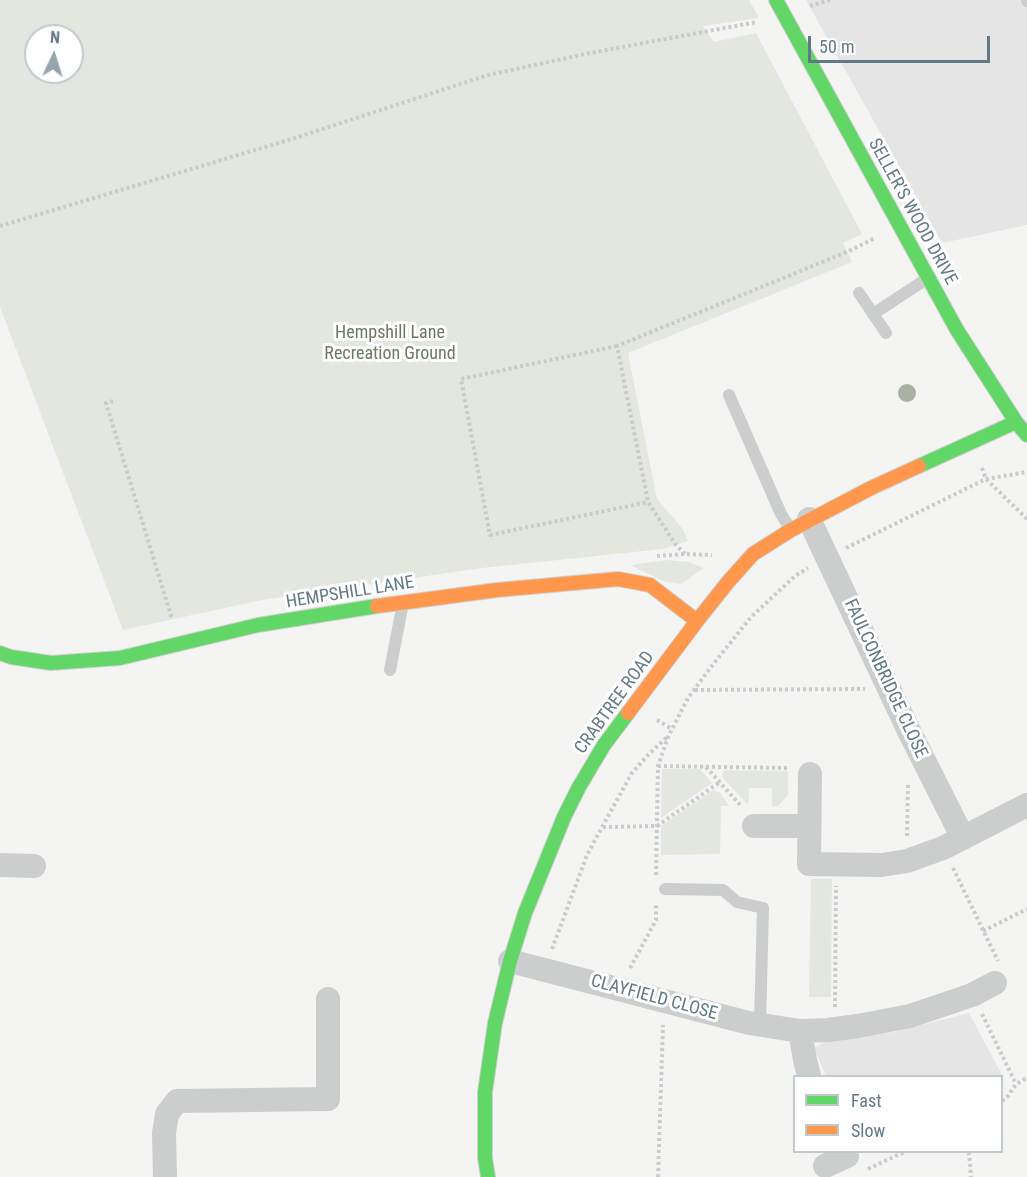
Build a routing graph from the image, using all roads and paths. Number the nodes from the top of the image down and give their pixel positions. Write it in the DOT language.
graph roads {
  1 [pos="776,0"];
  2 [pos="784,17"];
  3 [pos="899,224"];
  4 [pos="0,226"];
  5 [pos="928,278"];
  6 [pos="859,293"];
  7 [pos="873,314"];
  8 [pos="886,333"];
  9 [pos="617,346"];
  10 [pos="729,395"];
  11 [pos="113,401"];
  12 [pos="1016,422"];
  13 [pos="1027,435"];
  14 [pos="973,442"];
  15 [pos="1027,472"];
  16 [pos="986,479"];
  17 [pos="648,502"];
  18 [pos="1027,519"];
  19 [pos="800,524"];
  20 [pos="685,554"];
  21 [pos="828,557"];
  22 [pos="403,602"];
  23 [pos="697,621"];
  24 [pos="180,644"];
  25 [pos="0,653"];
  26 [pos="390,670"];
  27 [pos="890,689"];
  28 [pos="695,690"];
  29 [pos="668,737"];
  30 [pos="658,766"];
  31 [pos="705,766"];
  32 [pos="810,774"];
  33 [pos="908,777"];
  34 [pos="720,782"];
  35 [pos="1027,805"];
  36 [pos="657,825"];
  37 [pos="754,826"];
  38 [pos="809,826"];
  39 [pos="602,827"];
  40 [pos="953,843"];
  41 [pos="907,861"];
  42 [pos="836,864"];
  43 [pos="0,865"];
  44 [pos="34,866"];
  45 [pos="656,878"];
  46 [pos="665,889"];
  47 [pos="656,899"];
  48 [pos="1027,909"];
  49 [pos="983,931"];
  50 [pos="510,961"];
  51 [pos="544,970"];
  52 [pos="995,983"];
  53 [pos="617,988"];
  54 [pos="972,995"];
  55 [pos="328,999"];
  56 [pos="664,1001"];
  57 [pos="760,1025"];
  58 [pos="835,1029"];
  59 [pos="800,1031"];
  60 [pos="809,1075"];
  61 [pos="1027,1078"];
  62 [pos="1016,1084"];
  63 [pos="1003,1100"];
  64 [pos="902,1153"];
  65 [pos="969,1153"];
  66 [pos="866,1170"];
  67 [pos="165,1177"];
  68 [pos="488,1177"];
  69 [pos="658,1177"];
  70 [pos="971,1177"];
  1 -- 2 [label="street, SELLER'S WOOD DRIVE"];
  2 -- 3 [label="street, SELLER'S WOOD DRIVE"];
  2 -- 4 [label="path"];
  3 -- 5 [label="street, SELLER'S WOOD DRIVE"];
  3 -- 9 [label="path"];
  5 -- 7 [label="lane"];
  5 -- 12 [label="street, SELLER'S WOOD DRIVE"];
  6 -- 7 [label="lane"];
  7 -- 8 [label="lane"];
  9 -- 17 [label="path"];
  9 -- 17 [label="path"];
  10 -- 19 [label="lane"];
  11 -- 24 [label="path"];
  12 -- 13 [label="street, SELLER'S WOOD DRIVE"];
  12 -- 14 [label="street, CRABTREE ROAD"];
  14 -- 16 [label="path"];
  14 -- 19 [label="street, CRABTREE ROAD"];
  15 -- 16 [label="path"];
  16 -- 18 [label="path"];
  16 -- 21 [label="path"];
  17 -- 20 [label="path"];
  19 -- 21 [label="street, FAULCONBRIDGE CLOSE"];
  19 -- 23 [label="street, CRABTREE ROAD"];
  21 -- 27 [label="street, FAULCONBRIDGE CLOSE"];
  21 -- 28 [label="path"];
  22 -- 23 [label="street, HEMPSHILL LANE"];
  22 -- 24 [label="street, HEMPSHILL LANE"];
  22 -- 26 [label="lane"];
  23 -- 50 [label="street, CRABTREE ROAD"];
  24 -- 25 [label="street, HEMPSHILL LANE"];
  27 -- 28 [label="path"];
  27 -- 40 [label="street, FAULCONBRIDGE CLOSE"];
  28 -- 29 [label="path"];
  29 -- 30 [label="path"];
  29 -- 39 [label="path"];
  30 -- 31 [label="path"];
  30 -- 36 [label="path"];
  31 -- 32 [label="path"];
  31 -- 34 [label="path"];
  32 -- 38 [label="street"];
  33 -- 41 [label="path"];
  34 -- 36 [label="path"];
  34 -- 37 [label="path"];
  35 -- 40 [label="street"];
  36 -- 39 [label="path"];
  36 -- 45 [label="path"];
  37 -- 38 [label="street"];
  38 -- 42 [label="street"];
  39 -- 51 [label="path"];
  40 -- 41 [label="street"];
  40 -- 49 [label="path"];
  41 -- 42 [label="street"];
  42 -- 58 [label="path"];
  43 -- 44 [label="street"];
  46 -- 57 [label="lane"];
  47 -- 53 [label="path"];
  48 -- 49 [label="path"];
  49 -- 52 [label="path"];
  50 -- 51 [label="street, CLAYFIELD CLOSE"];
  50 -- 68 [label="street, CRABTREE ROAD"];
  51 -- 53 [label="street, CLAYFIELD CLOSE"];
  52 -- 54 [label="street, CLAYFIELD CLOSE"];
  53 -- 56 [label="street, CLAYFIELD CLOSE"];
  54 -- 58 [label="street, CLAYFIELD CLOSE"];
  54 -- 62 [label="path"];
  55 -- 67 [label="street"];
  56 -- 57 [label="street, CLAYFIELD CLOSE"];
  56 -- 69 [label="path"];
  57 -- 59 [label="street, CLAYFIELD CLOSE"];
  58 -- 59 [label="street, CLAYFIELD CLOSE"];
  59 -- 60 [label="street"];
  61 -- 62 [label="path"];
  62 -- 63 [label="path"];
  64 -- 66 [label="path"];
  65 -- 70 [label="path"];
}
